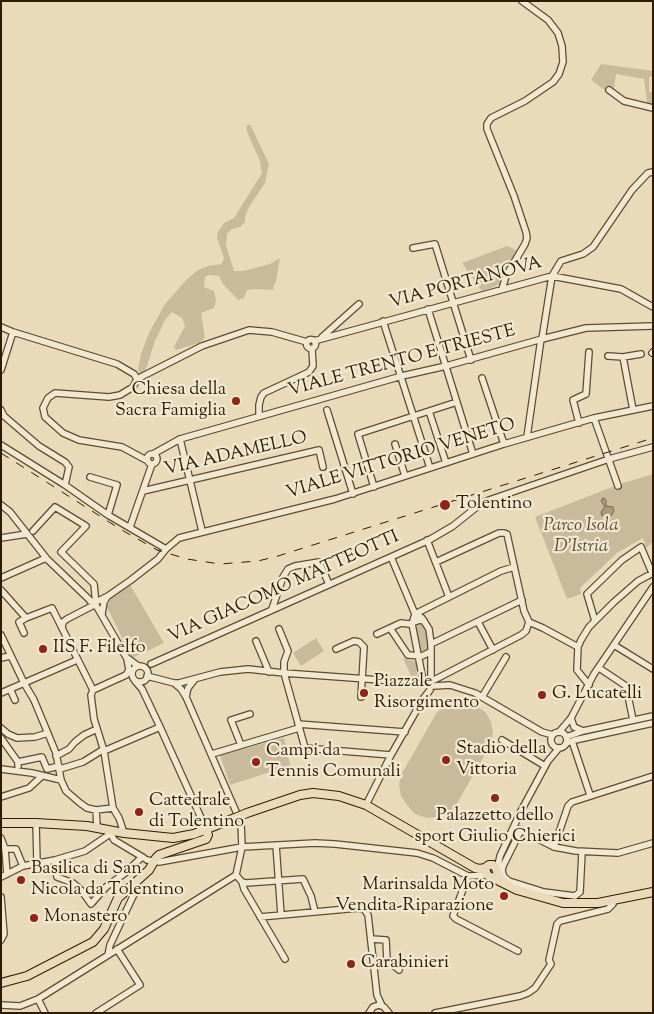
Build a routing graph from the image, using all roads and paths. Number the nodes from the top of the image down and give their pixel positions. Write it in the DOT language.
graph roads {
  1 [pos="522,1"];
  2 [pos="609,90"];
  3 [pos="653,108"];
  4 [pos="653,172"];
  5 [pos="413,248"];
  6 [pos="552,276"];
  7 [pos="502,289"];
  8 [pos="454,302"];
  9 [pos="359,304"];
  10 [pos="653,307"];
  11 [pos="428,309"];
  12 [pos="383,322"];
  13 [pos="653,326"];
  14 [pos="1,327"];
  15 [pos="13,332"];
  16 [pos="542,339"];
  17 [pos="317,340"];
  18 [pos="307,342"];
  19 [pos="312,348"];
  20 [pos="589,352"];
  21 [pos="642,354"];
  22 [pos="608,356"];
  23 [pos="623,357"];
  24 [pos="471,360"];
  25 [pos="446,366"];
  26 [pos="1,370"];
  27 [pos="402,376"];
  28 [pos="482,378"];
  29 [pos="137,379"];
  30 [pos="457,402"];
  31 [pos="653,406"];
  32 [pos="1,410"];
  33 [pos="327,410"];
  34 [pos="633,410"];
  35 [pos="429,411"];
  36 [pos="259,416"];
  37 [pos="414,416"];
  38 [pos="594,418"];
  39 [pos="579,423"];
  40 [pos="527,437"];
  41 [pos="180,439"];
  42 [pos="395,444"];
  43 [pos="504,444"];
  44 [pos="1,445"];
  45 [pos="653,447"];
  46 [pos="135,453"];
  47 [pos="473,454"];
  48 [pos="153,455"];
  49 [pos="609,459"];
  50 [pos="150,463"];
  51 [pos="446,463"];
  52 [pos="323,467"];
  53 [pos="430,468"];
  54 [pos="405,476"];
  55 [pos="90,477"];
  56 [pos="191,481"];
  57 [pos="65,485"];
  58 [pos="618,486"];
  59 [pos="374,487"];
  60 [pos="143,492"];
  61 [pos="353,494"];
  62 [pos="1,505"];
  63 [pos="108,514"];
  64 [pos="130,527"];
  65 [pos="202,531"];
  66 [pos="30,532"];
  67 [pos="1,538"];
  68 [pos="428,540"];
  69 [pos="166,549"];
  70 [pos="391,557"];
  71 [pos="46,558"];
  72 [pos="436,562"];
  73 [pos="514,567"];
  74 [pos="652,573"];
  75 [pos="1,578"];
  76 [pos="329,584"];
  77 [pos="653,587"];
  78 [pos="1,590"];
  79 [pos="108,596"];
  80 [pos="449,597"];
  81 [pos="522,600"];
  82 [pos="94,604"];
  83 [pos="513,605"];
  84 [pos="272,609"];
  85 [pos="524,611"];
  86 [pos="102,614"];
  87 [pos="415,614"];
  88 [pos="26,618"];
  89 [pos="424,621"];
  90 [pos="595,621"];
  91 [pos="478,622"];
  92 [pos="529,622"];
  93 [pos="412,624"];
  94 [pos="62,628"];
  95 [pos="390,628"];
  96 [pos="279,629"];
  97 [pos="24,633"];
  98 [pos="377,634"];
  99 [pos="1,635"];
  100 [pos="256,641"];
  101 [pos="431,644"];
  102 [pos="614,645"];
  103 [pos="578,647"];
  104 [pos="336,649"];
  105 [pos="493,650"];
  106 [pos="430,652"];
  107 [pos="10,656"];
  108 [pos="418,656"];
  109 [pos="506,657"];
  110 [pos="1,658"];
  111 [pos="77,660"];
  112 [pos="128,660"];
  113 [pos="599,668"];
  114 [pos="653,669"];
  115 [pos="144,671"];
  116 [pos="270,672"];
  117 [pos="284,674"];
  118 [pos="121,678"];
  119 [pos="195,679"];
  120 [pos="363,679"];
  121 [pos="134,680"];
  122 [pos="24,683"];
  123 [pos="176,683"];
  124 [pos="422,683"];
  125 [pos="433,683"];
  126 [pos="589,685"];
  127 [pos="142,689"];
  128 [pos="10,690"];
  129 [pos="93,690"];
  130 [pos="1,694"];
  131 [pos="186,697"];
  132 [pos="361,697"];
  133 [pos="482,697"];
  134 [pos="423,698"];
  135 [pos="15,700"];
  136 [pos="250,714"];
  137 [pos="653,716"];
  138 [pos="570,720"];
  139 [pos="633,720"];
  140 [pos="653,723"];
  141 [pos="298,726"];
  142 [pos="160,727"];
  143 [pos="1,728"];
  144 [pos="97,729"];
  145 [pos="583,731"];
  146 [pos="48,732"];
  147 [pos="402,733"];
  148 [pos="1,738"];
  149 [pos="561,739"];
  150 [pos="502,740"];
  151 [pos="241,746"];
  152 [pos="104,750"];
  153 [pos="212,754"];
  154 [pos="391,755"];
  155 [pos="56,756"];
  156 [pos="18,762"];
  157 [pos="547,763"];
  158 [pos="59,767"];
  159 [pos="1,769"];
  160 [pos="18,771"];
  161 [pos="42,776"];
  162 [pos="653,776"];
  163 [pos="61,780"];
  164 [pos="590,795"];
  165 [pos="1,797"];
  166 [pos="366,805"];
  167 [pos="113,808"];
  168 [pos="96,810"];
  169 [pos="1,823"];
  170 [pos="36,823"];
  171 [pos="514,827"];
  172 [pos="97,828"];
  173 [pos="206,829"];
  174 [pos="521,830"];
  175 [pos="112,831"];
  176 [pos="124,833"];
  177 [pos="1,838"];
  178 [pos="653,844"];
  179 [pos="276,845"];
  180 [pos="242,847"];
  181 [pos="554,847"];
  182 [pos="5,849"];
  183 [pos="582,852"];
  184 [pos="147,859"];
  185 [pos="55,860"];
  186 [pos="37,863"];
  187 [pos="23,866"];
  188 [pos="490,871"];
  189 [pos="4,875"];
  190 [pos="236,876"];
  191 [pos="471,876"];
  192 [pos="136,880"];
  193 [pos="279,880"];
  194 [pos="242,882"];
  195 [pos="653,892"];
  196 [pos="1,897"];
  197 [pos="613,900"];
  198 [pos="314,912"];
  199 [pos="282,915"];
  200 [pos="260,917"];
  201 [pos="371,939"];
  202 [pos="1,940"];
  203 [pos="118,949"];
  204 [pos="518,951"];
  205 [pos="108,955"];
  206 [pos="285,959"];
  207 [pos="399,970"];
  208 [pos="1,984"];
  209 [pos="376,994"];
  210 [pos="38,999"];
  211 [pos="2,1005"];
  212 [pos="382,1006"];
  213 [pos="371,1010"];
  214 [pos="45,1013"];
  215 [pos="96,1013"];
  216 [pos="389,1013"];
  217 [pos="435,1013"];
  1 -- 7 [label="street"];
  2 -- 3 [label="street"];
  4 -- 6 [label="street"];
  5 -- 8 [label="street"];
  6 -- 7 [label="street, VIA PORTANOVA"];
  6 -- 10 [label="street, VIA PORTANOVA"];
  6 -- 16 [label="street"];
  7 -- 8 [label="street, VIA PORTANOVA"];
  8 -- 11 [label="street, VIA PORTANOVA"];
  8 -- 24 [label="street"];
  9 -- 17 [label="street"];
  11 -- 12 [label="street, VIA PORTANOVA"];
  11 -- 25 [label="street"];
  12 -- 17 [label="street, VIA PORTANOVA"];
  12 -- 27 [label="street"];
  13 -- 16 [label="street, VIALE TRENTO E TRIESTE"];
  14 -- 15 [label="street"];
  15 -- 26 [label="street"];
  15 -- 29 [label="street"];
  16 -- 24 [label="street, VIALE TRENTO E TRIESTE"];
  16 -- 40 [label="street"];
  17 -- 18 [label="street, VIA PORTANOVA"];
  17 -- 19 [label="street"];
  18 -- 19 [label="street"];
  18 -- 29 [label="street"];
  19 -- 36 [label="street"];
  20 -- 39 [label="street"];
  21 -- 23 [label="street"];
  22 -- 23 [label="street"];
  23 -- 34 [label="street"];
  24 -- 25 [label="street, VIALE TRENTO E TRIESTE"];
  25 -- 27 [label="street, VIALE TRENTO E TRIESTE"];
  25 -- 30 [label="street"];
  27 -- 36 [label="street, VIALE TRENTO E TRIESTE"];
  27 -- 37 [label="street"];
  28 -- 43 [label="street"];
  29 -- 46 [label="street"];
  30 -- 35 [label="street"];
  30 -- 47 [label="street"];
  31 -- 34 [label="street, VIALE VITTORIO VENETO"];
  32 -- 57 [label="street"];
  33 -- 61 [label="street"];
  34 -- 38 [label="street, VIALE VITTORIO VENETO"];
  35 -- 37 [label="street"];
  35 -- 51 [label="street"];
  36 -- 41 [label="street, VIALE TRENTO E TRIESTE"];
  37 -- 53 [label="street"];
  37 -- 59 [label="street"];
  38 -- 39 [label="street, VIALE VITTORIO VENETO"];
  38 -- 49 [label="street"];
  39 -- 40 [label="street, VIALE VITTORIO VENETO"];
  40 -- 43 [label="street, VIALE VITTORIO VENETO"];
  41 -- 48 [label="street, VIALE TRENTO E TRIESTE"];
  41 -- 56 [label="street"];
  42 -- 54 [label="street"];
  43 -- 47 [label="street, VIALE VITTORIO VENETO"];
  44 -- 57 [label="street"];
  45 -- 49 [label="street, VIA GIACOMO MATTEOTTI"];
  46 -- 48 [label="street"];
  46 -- 50 [label="street"];
  47 -- 51 [label="street, VIALE VITTORIO VENETO"];
  48 -- 50 [label="street"];
  48 -- 50 [label="street"];
  49 -- 58 [label="street"];
  49 -- 68 [label="street, VIA GIACOMO MATTEOTTI"];
  50 -- 60 [label="street"];
  51 -- 53 [label="street, VIALE VITTORIO VENETO"];
  52 -- 56 [label="street, VIA ADAMELLO"];
  53 -- 54 [label="street, VIALE VITTORIO VENETO"];
  54 -- 59 [label="street, VIALE VITTORIO VENETO"];
  55 -- 63 [label="street"];
  56 -- 60 [label="street, VIA ADAMELLO"];
  56 -- 65 [label="street"];
  57 -- 63 [label="street"];
  59 -- 61 [label="street, VIALE VITTORIO VENETO"];
  60 -- 64 [label="street"];
  61 -- 65 [label="street, VIALE VITTORIO VENETO"];
  62 -- 66 [label="street"];
  63 -- 64 [label="street"];
  64 -- 69 [label="street"];
  65 -- 69 [label="street, VIALE VITTORIO VENETO"];
  66 -- 67 [label="street"];
  66 -- 71 [label="street"];
  66 -- 82 [label="street"];
  68 -- 70 [label="street, VIA GIACOMO MATTEOTTI"];
  68 -- 72 [label="street"];
  69 -- 79 [label="street, VIALE VITTORIO VENETO"];
  70 -- 76 [label="street, VIA GIACOMO MATTEOTTI"];
  70 -- 87 [label="street"];
  71 -- 75 [label="street"];
  71 -- 82 [label="street"];
  72 -- 73 [label="street"];
  72 -- 80 [label="street"];
  73 -- 80 [label="street"];
  73 -- 81 [label="street"];
  74 -- 90 [label="street"];
  74 -- 90 [label="street"];
  76 -- 84 [label="street, VIA GIACOMO MATTEOTTI"];
  76 -- 84 [label="street"];
  77 -- 102 [label="street"];
  78 -- 88 [label="street"];
  79 -- 82 [label="street, VIALE VITTORIO VENETO"];
  79 -- 86 [label="street"];
  80 -- 87 [label="street"];
  81 -- 83 [label="street"];
  81 -- 85 [label="street"];
  82 -- 86 [label="street"];
  82 -- 94 [label="street, VIALE VITTORIO VENETO"];
  83 -- 85 [label="street"];
  83 -- 91 [label="street"];
  84 -- 115 [label="street, VIA GIACOMO MATTEOTTI"];
  85 -- 92 [label="street"];
  86 -- 112 [label="street"];
  87 -- 89 [label="street"];
  87 -- 93 [label="street"];
  88 -- 94 [label="street"];
  88 -- 97 [label="street"];
  89 -- 93 [label="street"];
  89 -- 101 [label="street"];
  90 -- 103 [label="street"];
  91 -- 101 [label="street"];
  91 -- 105 [label="street"];
  92 -- 103 [label="street"];
  92 -- 105 [label="street"];
  93 -- 95 [label="street"];
  93 -- 108 [label="street"];
  94 -- 111 [label="street"];
  95 -- 98 [label="street"];
  95 -- 108 [label="street"];
  96 -- 117 [label="street"];
  99 -- 107 [label="street"];
  100 -- 116 [label="street"];
  101 -- 106 [label="street"];
  102 -- 113 [label="street"];
  102 -- 114 [label="street"];
  103 -- 126 [label="street"];
  104 -- 120 [label="street"];
  105 -- 125 [label="street"];
  106 -- 108 [label="street"];
  106 -- 125 [label="street"];
  107 -- 110 [label="street"];
  107 -- 122 [label="street"];
  108 -- 124 [label="street"];
  109 -- 133 [label="street"];
  111 -- 122 [label="street"];
  111 -- 129 [label="street"];
  112 -- 115 [label="street"];
  112 -- 118 [label="street"];
  113 -- 126 [label="street"];
  113 -- 139 [label="street"];
  115 -- 121 [label="street"];
  115 -- 121 [label="street"];
  115 -- 123 [label="street"];
  115 -- 127 [label="street"];
  116 -- 117 [label="street"];
  116 -- 119 [label="street"];
  117 -- 120 [label="street"];
  117 -- 141 [label="street"];
  118 -- 121 [label="street"];
  118 -- 129 [label="street"];
  119 -- 123 [label="street"];
  119 -- 131 [label="street"];
  120 -- 124 [label="street"];
  120 -- 132 [label="street"];
  121 -- 127 [label="street"];
  122 -- 128 [label="street"];
  122 -- 146 [label="street"];
  123 -- 131 [label="street"];
  124 -- 125 [label="street"];
  124 -- 125 [label="street"];
  124 -- 134 [label="street"];
  125 -- 133 [label="street"];
  125 -- 134 [label="street"];
  126 -- 138 [label="street"];
  127 -- 142 [label="street"];
  128 -- 130 [label="street"];
  128 -- 135 [label="street"];
  129 -- 144 [label="street"];
  131 -- 153 [label="street"];
  133 -- 149 [label="street"];
  134 -- 147 [label="street"];
  136 -- 151 [label="street"];
  137 -- 139 [label="street"];
  138 -- 145 [label="street"];
  138 -- 149 [label="street"];
  139 -- 145 [label="street"];
  140 -- 149 [label="street"];
  141 -- 147 [label="street"];
  141 -- 151 [label="street"];
  141 -- 154 [label="street"];
  142 -- 152 [label="street"];
  142 -- 173 [label="street"];
  143 -- 146 [label="street"];
  144 -- 152 [label="street"];
  144 -- 155 [label="street"];
  145 -- 149 [label="street"];
  146 -- 155 [label="street"];
  147 -- 154 [label="street"];
  148 -- 156 [label="street"];
  149 -- 157 [label="street"];
  149 -- 157 [label="street"];
  149 -- 164 [label="street"];
  150 -- 157 [label="street"];
  151 -- 153 [label="street"];
  152 -- 158 [label="street"];
  152 -- 167 [label="street"];
  153 -- 180 [label="street"];
  154 -- 166 [label="street"];
  155 -- 158 [label="street"];
  156 -- 158 [label="street"];
  156 -- 160 [label="street"];
  157 -- 171 [label="street"];
  158 -- 163 [label="street"];
  159 -- 160 [label="street"];
  160 -- 161 [label="street"];
  161 -- 163 [label="street"];
  161 -- 165 [label="street"];
  162 -- 164 [label="street"];
  163 -- 168 [label="street"];
  164 -- 181 [label="street"];
  166 -- 173 [label="main road, bridge"];
  166 -- 188 [label="main road"];
  167 -- 168 [label="street"];
  167 -- 176 [label="street"];
  168 -- 172 [label="street"];
  169 -- 170 [label="main road"];
  170 -- 172 [label="main road"];
  170 -- 186 [label="street"];
  171 -- 174 [label="street"];
  171 -- 188 [label="street"];
  172 -- 175 [label="main road"];
  173 -- 176 [label="main road"];
  173 -- 184 [label="main road"];
  174 -- 181 [label="street"];
  174 -- 183 [label="street"];
  175 -- 176 [label="main road"];
  175 -- 184 [label="street"];
  175 -- 185 [label="street"];
  177 -- 182 [label="street"];
  178 -- 183 [label="street"];
  179 -- 180 [label="street"];
  179 -- 191 [label="street"];
  179 -- 193 [label="street"];
  180 -- 184 [label="street"];
  180 -- 190 [label="street"];
  181 -- 183 [label="street"];
  182 -- 187 [label="street"];
  182 -- 189 [label="street"];
  184 -- 185 [label="street"];
  184 -- 192 [label="main road"];
  185 -- 186 [label="street"];
  186 -- 187 [label="street"];
  187 -- 189 [label="street"];
  188 -- 191 [label="street"];
  188 -- 197 [label="main road"];
  190 -- 194 [label="street"];
  190 -- 203 [label="street"];
  191 -- 204 [label="street"];
  192 -- 205 [label="street"];
  192 -- 208 [label="main road"];
  193 -- 194 [label="street"];
  193 -- 198 [label="street"];
  193 -- 199 [label="street"];
  194 -- 200 [label="street"];
  195 -- 197 [label="main road"];
  196 -- 202 [label="street"];
  197 -- 217 [label="street"];
  198 -- 199 [label="street"];
  198 -- 201 [label="street"];
  199 -- 200 [label="street"];
  200 -- 206 [label="street"];
  201 -- 207 [label="street"];
  201 -- 209 [label="street"];
  203 -- 205 [label="street"];
  203 -- 215 [label="street"];
  205 -- 210 [label="street"];
  209 -- 212 [label="street"];
  209 -- 213 [label="street"];
  210 -- 211 [label="street"];
  210 -- 214 [label="street"];
  212 -- 213 [label="street"];
  212 -- 216 [label="street"];
}
